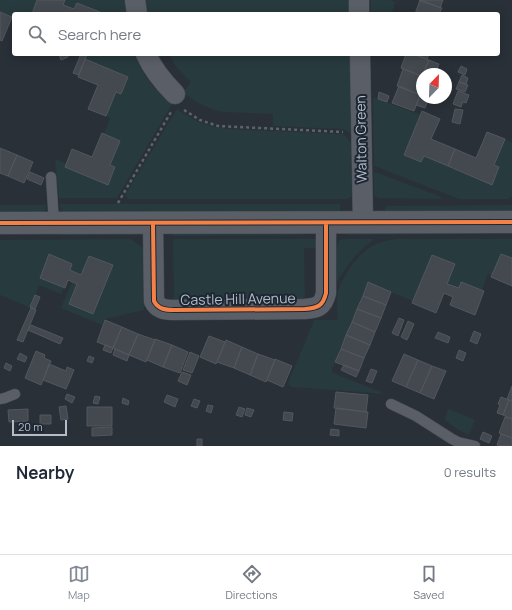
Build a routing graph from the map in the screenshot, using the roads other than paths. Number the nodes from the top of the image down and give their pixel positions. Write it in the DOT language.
graph roads {
  1 [pos="135,0"];
  2 [pos="359,0"];
  3 [pos="137,12"];
  4 [pos="359,12"];
  5 [pos="147,56"];
  6 [pos="360,56"];
  7 [pos="176,105"];
  8 [pos="51,177"];
  9 [pos="512,222"];
  10 [pos="0,223"];
  11 [pos="54,223"];
  12 [pos="153,223"];
  13 [pos="326,223"];
  14 [pos="363,223"];
  15 [pos="15,394"];
  16 [pos="0,399"];
  17 [pos="391,404"];
  18 [pos="475,446"];
  1 -- 3 [label="street"];
  2 -- 4 [label="street"];
  5 -- 7 [label="street"];
  6 -- 14 [label="street, Walton Green"];
  8 -- 11 [label="lane"];
  9 -- 14 [label="street"];
  10 -- 11 [label="street"];
  11 -- 12 [label="street"];
  12 -- 13 [label="street"];
  12 -- 13 [label="street, Castle Hill Avenue"];
  13 -- 14 [label="street"];
  15 -- 16 [label="lane"];
  17 -- 18 [label="lane"];
}
